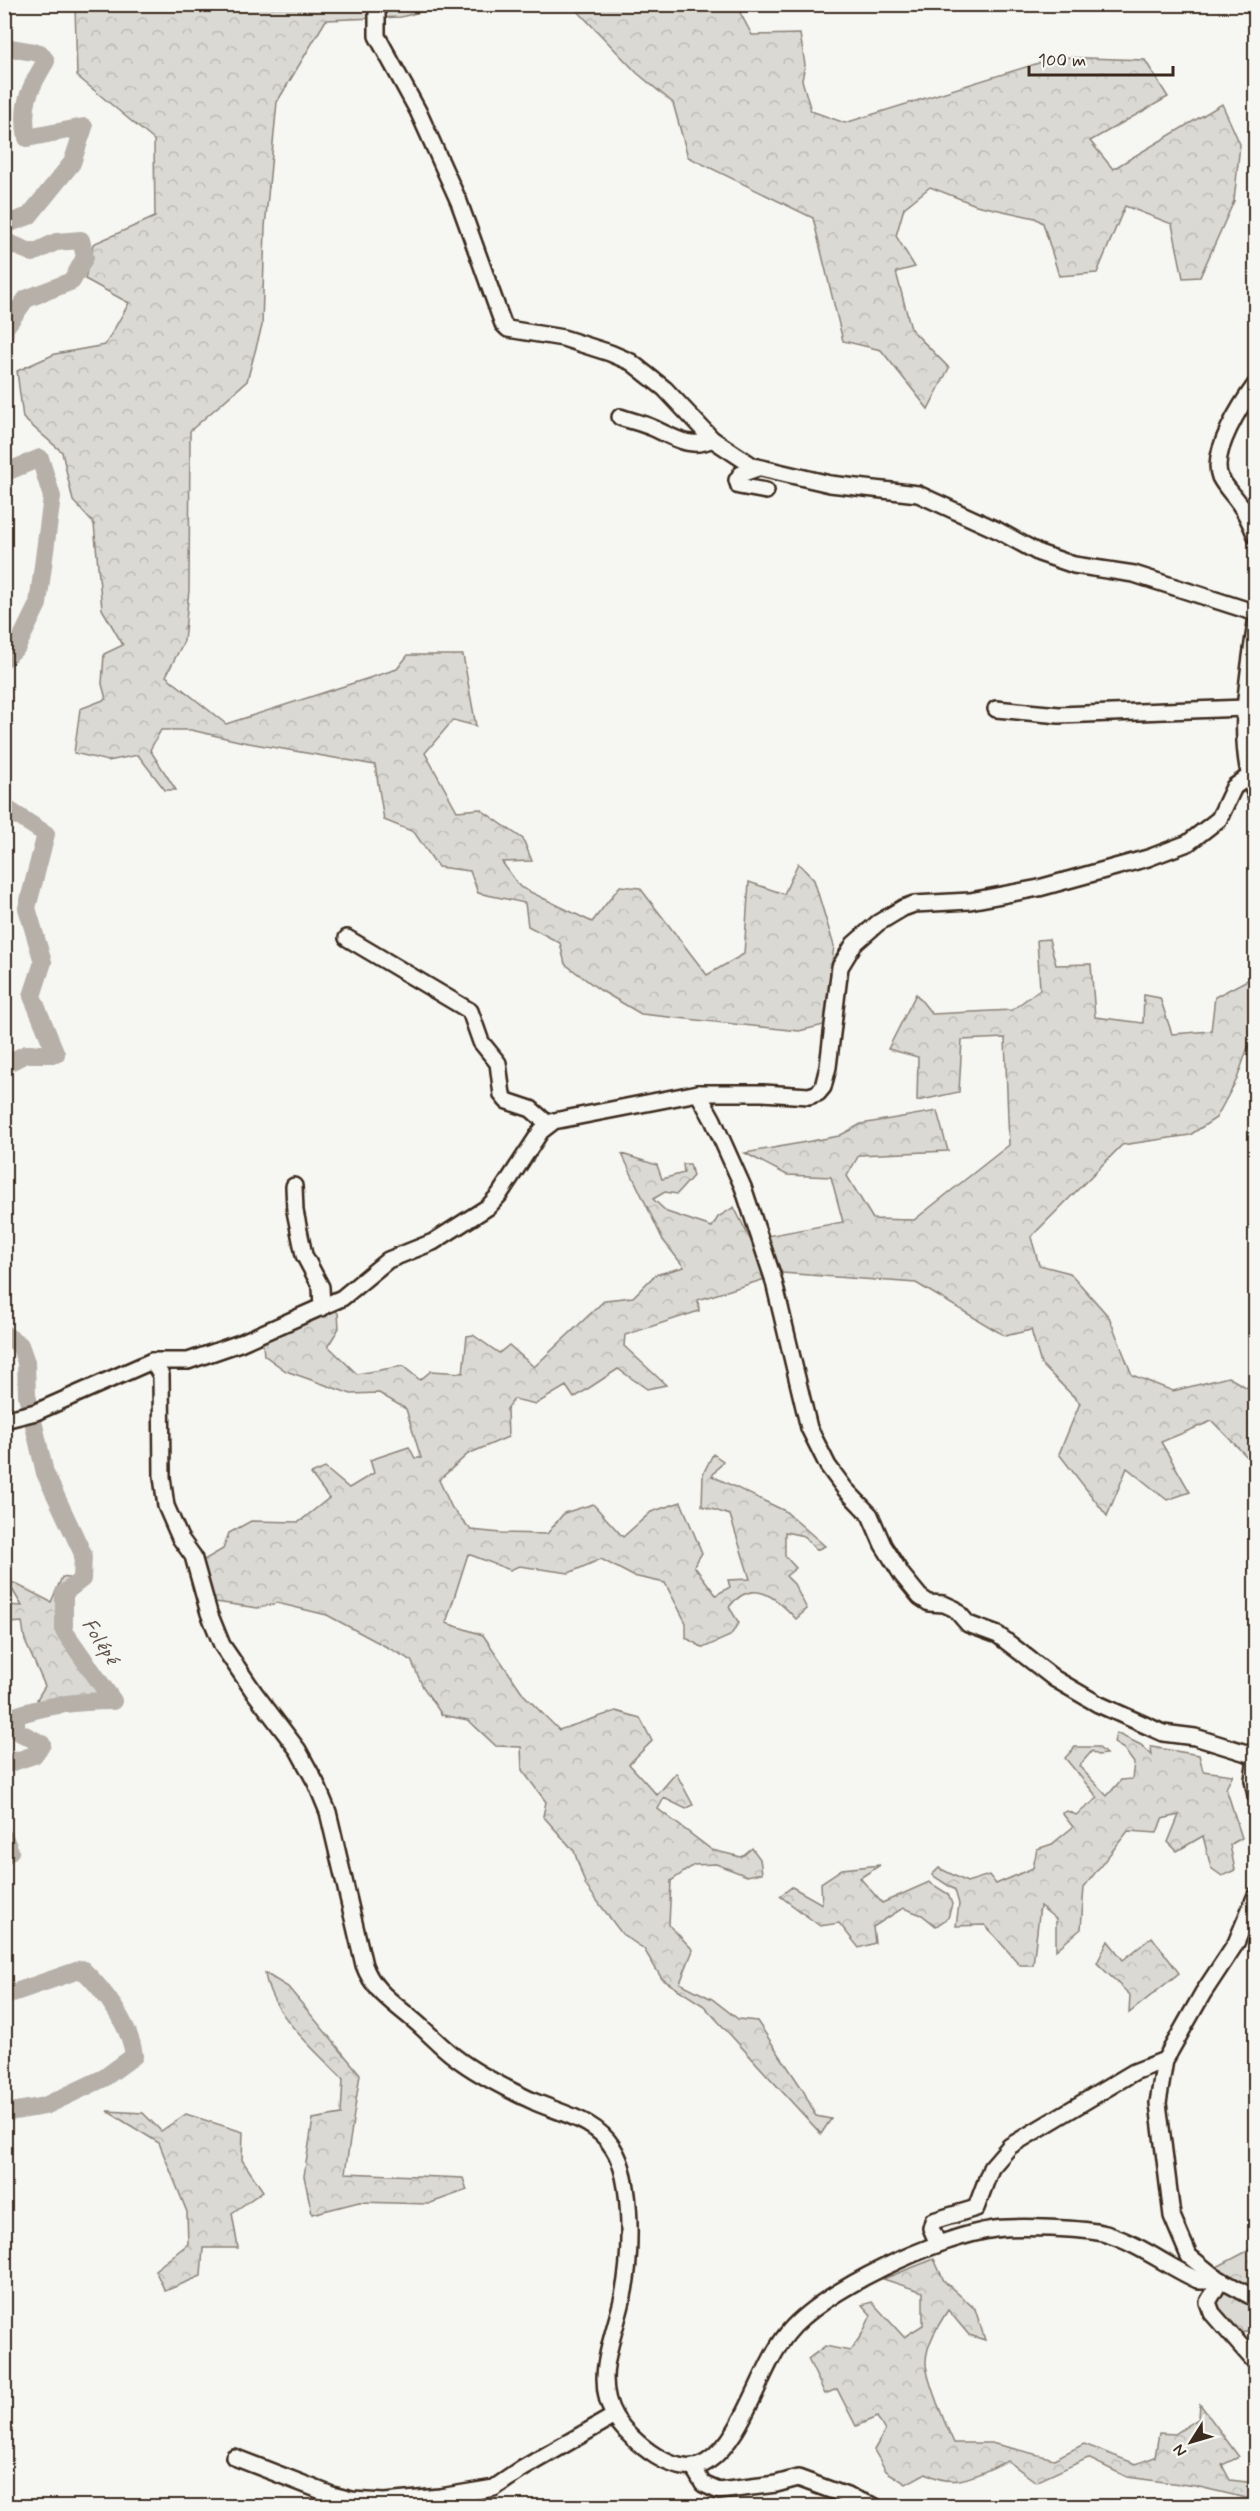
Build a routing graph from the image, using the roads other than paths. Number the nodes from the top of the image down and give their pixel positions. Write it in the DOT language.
graph roads {
  1 [pos="378,4"];
  2 [pos="1256,384"];
  3 [pos="620,417"];
  4 [pos="712,439"];
  5 [pos="758,468"];
  6 [pos="790,475"];
  7 [pos="766,491"];
  8 [pos="794,492"];
  9 [pos="1256,536"];
  10 [pos="1256,613"];
  11 [pos="1256,623"];
  12 [pos="1245,708"];
  13 [pos="996,709"];
  14 [pos="1248,777"];
  15 [pos="1256,796"];
  16 [pos="347,938"];
  17 [pos="698,1093"];
  18 [pos="548,1124"];
  19 [pos="294,1186"];
  20 [pos="322,1308"];
  21 [pos="152,1360"];
  22 [pos="4,1420"];
  23 [pos="1256,1756"];
  24 [pos="1256,1796"];
  25 [pos="1256,1895"];
  26 [pos="1165,2060"];
  27 [pos="938,2244"];
  28 [pos="1218,2279"];
  29 [pos="1256,2299"];
  30 [pos="1256,2363"];
  31 [pos="614,2415"];
  32 [pos="234,2457"];
  33 [pos="693,2467"];
  34 [pos="874,2506"];
  1 -- 4 [label="street"];
  2 -- 9 [label="street"];
  3 -- 4 [label="street"];
  4 -- 5 [label="street"];
  5 -- 6 [label="street"];
  5 -- 7 [label="street"];
  6 -- 8 [label="street"];
  6 -- 10 [label="street"];
  11 -- 12 [label="street"];
  12 -- 13 [label="street"];
  12 -- 14 [label="street"];
  14 -- 15 [label="street"];
  14 -- 17 [label="street"];
  16 -- 18 [label="street"];
  17 -- 18 [label="street"];
  17 -- 23 [label="street"];
  18 -- 20 [label="street"];
  19 -- 20 [label="street"];
  20 -- 21 [label="street"];
  21 -- 22 [label="street"];
  21 -- 31 [label="street"];
  23 -- 24 [label="street"];
  25 -- 26 [label="street"];
  26 -- 27 [label="street"];
  26 -- 28 [label="street"];
  27 -- 28 [label="street"];
  27 -- 33 [label="street"];
  28 -- 29 [label="street"];
  28 -- 30 [label="street"];
  31 -- 32 [label="street"];
  31 -- 33 [label="street"];
  33 -- 34 [label="street"];
}
